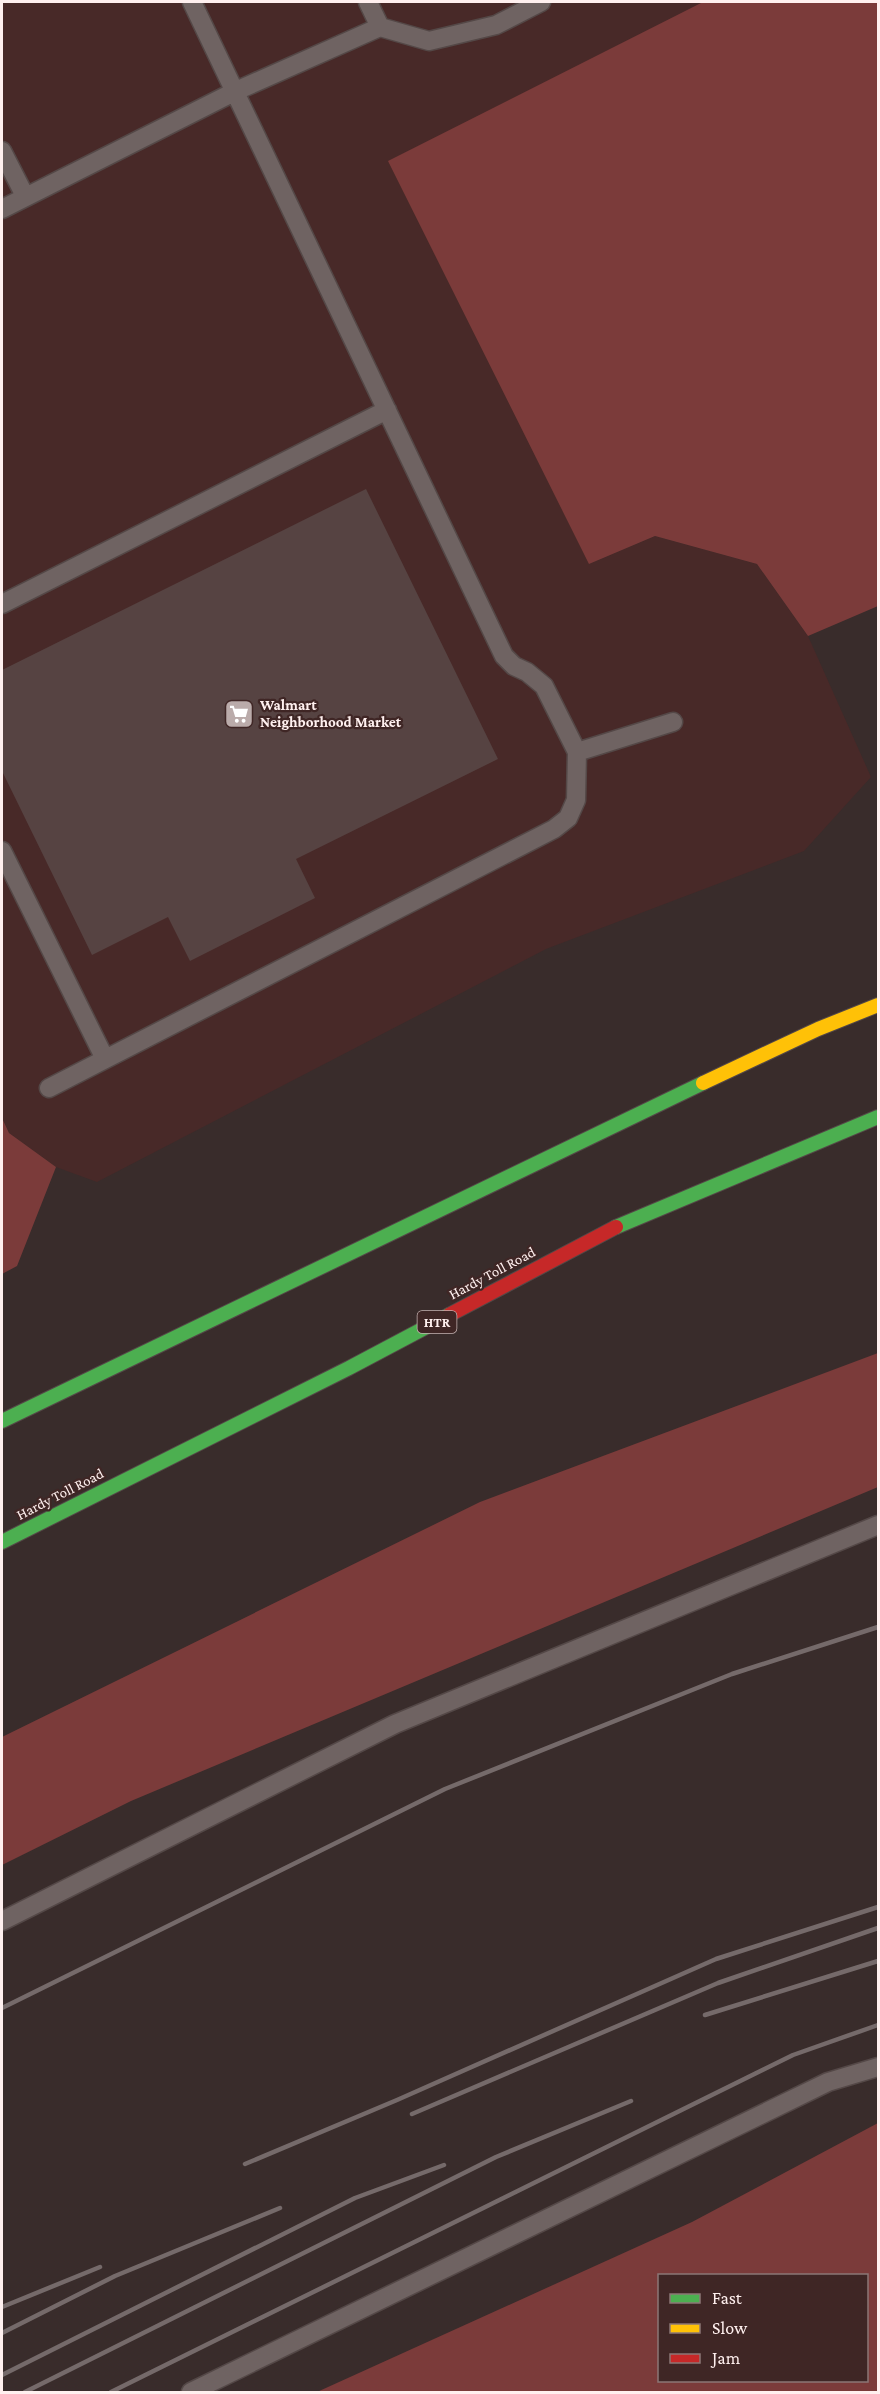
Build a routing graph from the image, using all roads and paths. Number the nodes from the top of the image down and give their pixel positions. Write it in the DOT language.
graph roads {
  1 [pos="192,2"];
  2 [pos="368,2"];
  3 [pos="542,2"];
  4 [pos="380,27"];
  5 [pos="236,91"];
  6 [pos="2,151"];
  7 [pos="26,196"];
  8 [pos="2,209"];
  9 [pos="387,410"];
  10 [pos="2,604"];
  11 [pos="672,722"];
  12 [pos="578,752"];
  13 [pos="2,851"];
  14 [pos="879,1005"];
  15 [pos="105,1059"];
  16 [pos="49,1088"];
  17 [pos="879,1117"];
  18 [pos="2,1422"];
  19 [pos="879,1525"];
  20 [pos="2,1542"];
  21 [pos="2,1921"];
  22 [pos="879,2067"];
  23 [pos="191,2392"];
  1 -- 5 [label="lane"];
  2 -- 4 [label="lane"];
  3 -- 4 [label="lane"];
  4 -- 5 [label="lane"];
  5 -- 7 [label="lane"];
  5 -- 9 [label="lane"];
  6 -- 7 [label="lane"];
  7 -- 8 [label="lane"];
  9 -- 10 [label="lane"];
  9 -- 12 [label="lane"];
  11 -- 12 [label="lane"];
  12 -- 15 [label="lane"];
  13 -- 15 [label="lane"];
  14 -- 18 [label="highway"];
  15 -- 16 [label="lane"];
  17 -- 20 [label="highway, Hardy Toll Road / HTR"];
  19 -- 21 [label="lane"];
  22 -- 23 [label="lane"];
}
